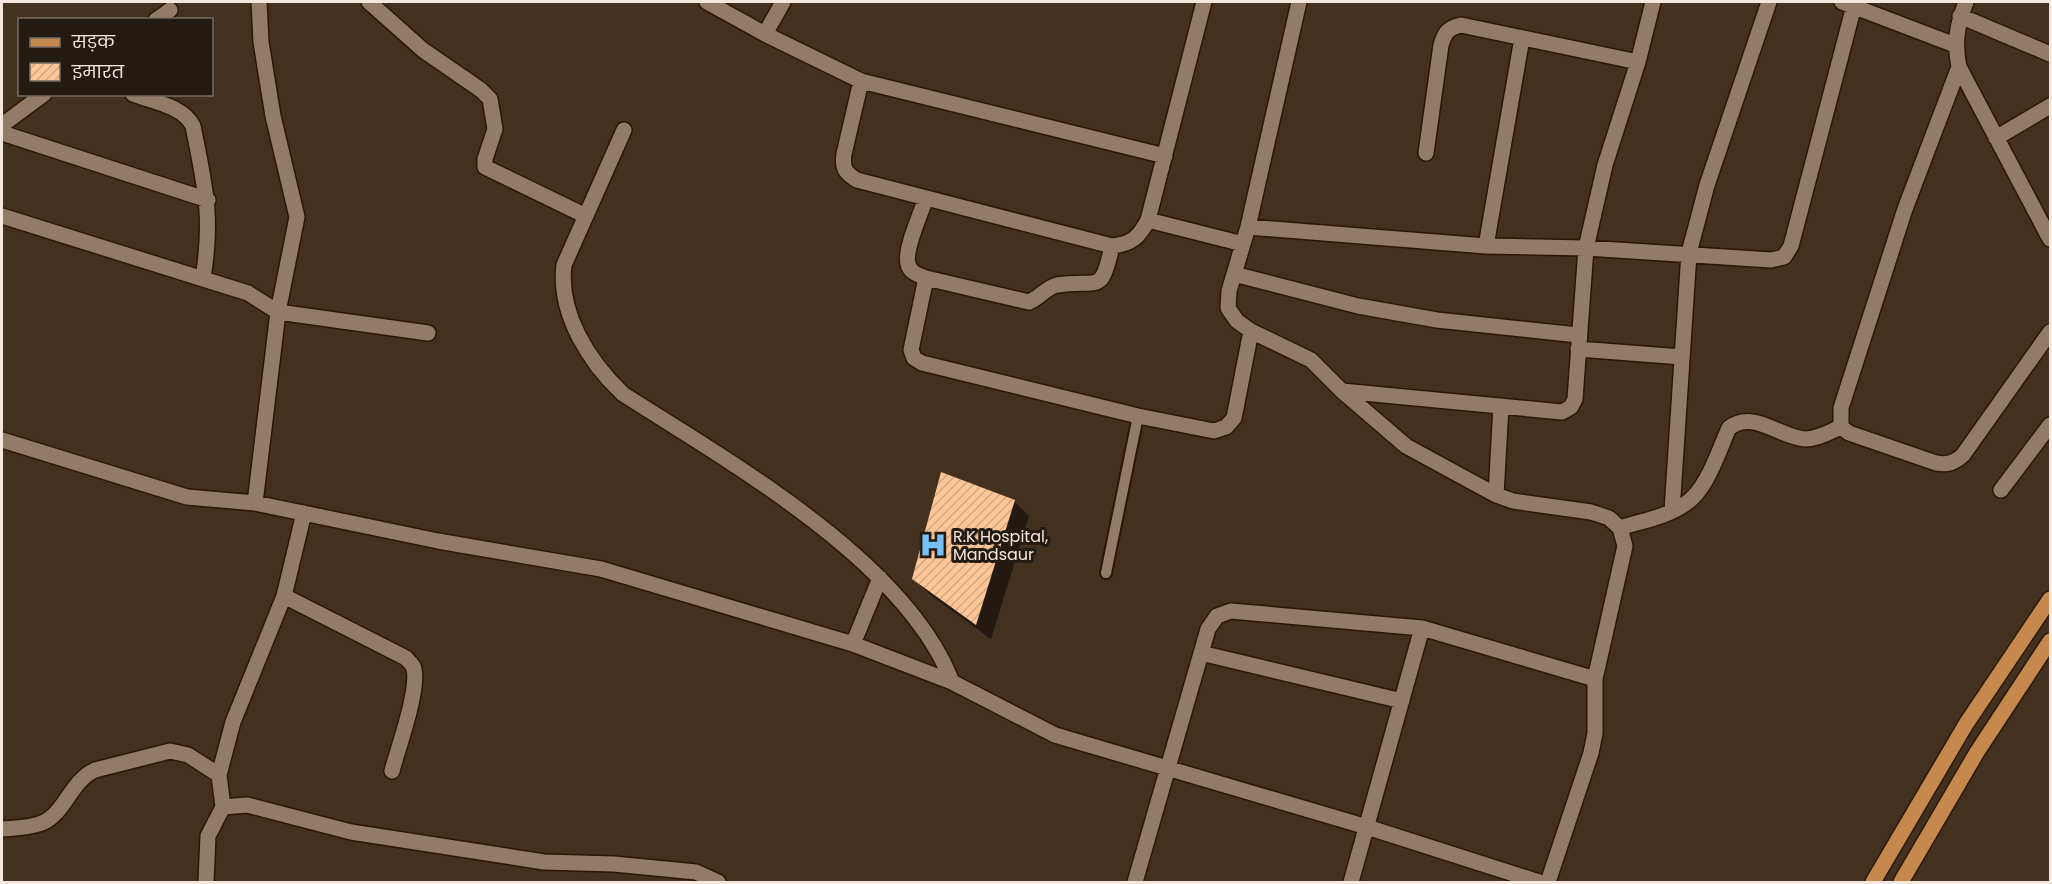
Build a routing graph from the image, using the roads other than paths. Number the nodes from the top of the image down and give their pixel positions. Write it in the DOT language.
graph roads {
  1 [pos="259,2"];
  2 [pos="369,2"];
  3 [pos="707,2"];
  4 [pos="783,2"];
  5 [pos="1204,2"];
  6 [pos="1299,2"];
  7 [pos="1653,2"];
  8 [pos="1769,2"];
  9 [pos="1966,2"];
  10 [pos="1850,3"];
  11 [pos="171,10"];
  12 [pos="1960,16"];
  13 [pos="159,18"];
  14 [pos="765,34"];
  15 [pos="1522,38"];
  16 [pos="1955,45"];
  17 [pos="2050,54"];
  18 [pos="1638,62"];
  19 [pos="1959,67"];
  20 [pos="861,81"];
  21 [pos="41,96"];
  22 [pos="138,96"];
  23 [pos="2050,106"];
  24 [pos="2,125"];
  25 [pos="624,130"];
  26 [pos="2,133"];
  27 [pos="1996,138"];
  28 [pos="1426,153"];
  29 [pos="1165,156"];
  30 [pos="926,198"];
  31 [pos="208,200"];
  32 [pos="2,216"];
  33 [pos="586,216"];
  34 [pos="1148,220"];
  35 [pos="1248,227"];
  36 [pos="2050,239"];
  37 [pos="1243,244"];
  38 [pos="1112,246"];
  39 [pos="1486,246"];
  40 [pos="1586,248"];
  41 [pos="1689,253"];
  42 [pos="1234,274"];
  43 [pos="203,278"];
  44 [pos="926,278"];
  45 [pos="278,312"];
  46 [pos="1251,331"];
  47 [pos="2050,332"];
  48 [pos="428,333"];
  49 [pos="1578,342"];
  50 [pos="1682,357"];
  51 [pos="1342,391"];
  52 [pos="1501,406"];
  53 [pos="1138,416"];
  54 [pos="2050,425"];
  55 [pos="1841,427"];
  56 [pos="2,440"];
  57 [pos="2001,490"];
  58 [pos="1496,495"];
  59 [pos="255,503"];
  60 [pos="1672,512"];
  61 [pos="304,513"];
  62 [pos="1620,528"];
  63 [pos="1106,573"];
  64 [pos="880,578"];
  65 [pos="284,596"];
  66 [pos="2050,599"];
  67 [pos="1422,628"];
  68 [pos="2050,642"];
  69 [pos="853,644"];
  70 [pos="1201,653"];
  71 [pos="1595,679"];
  72 [pos="952,682"];
  73 [pos="1402,702"];
  74 [pos="1169,770"];
  75 [pos="392,771"];
  76 [pos="219,775"];
  77 [pos="223,807"];
  78 [pos="1367,827"];
  79 [pos="2,829"];
  80 [pos="206,882"];
  81 [pos="718,882"];
  82 [pos="1135,882"];
  83 [pos="1351,882"];
  84 [pos="1539,882"];
  85 [pos="1548,882"];
  86 [pos="1873,882"];
  87 [pos="1901,882"];
  1 -- 45 [label="street"];
  2 -- 33 [label="street"];
  3 -- 14 [label="street"];
  4 -- 14 [label="street"];
  5 -- 29 [label="street"];
  6 -- 35 [label="street"];
  7 -- 18 [label="street"];
  8 -- 41 [label="street"];
  9 -- 12 [label="street"];
  10 -- 16 [label="street"];
  10 -- 41 [label="street"];
  11 -- 13 [label="street"];
  12 -- 16 [label="street"];
  12 -- 17 [label="street"];
  14 -- 20 [label="street"];
  15 -- 18 [label="street"];
  15 -- 28 [label="street"];
  15 -- 39 [label="street"];
  16 -- 19 [label="street"];
  18 -- 40 [label="street"];
  19 -- 27 [label="street"];
  19 -- 55 [label="street"];
  20 -- 29 [label="street"];
  20 -- 30 [label="street"];
  21 -- 24 [label="street"];
  22 -- 31 [label="street"];
  23 -- 27 [label="street"];
  25 -- 33 [label="street"];
  26 -- 31 [label="street"];
  27 -- 36 [label="street"];
  29 -- 34 [label="street"];
  30 -- 38 [label="street"];
  30 -- 44 [label="street"];
  31 -- 43 [label="street"];
  32 -- 43 [label="street"];
  33 -- 64 [label="street"];
  34 -- 37 [label="street"];
  34 -- 38 [label="street"];
  35 -- 37 [label="street"];
  35 -- 39 [label="street"];
  37 -- 42 [label="street"];
  38 -- 44 [label="street"];
  39 -- 40 [label="street"];
  40 -- 41 [label="street"];
  40 -- 49 [label="street"];
  41 -- 50 [label="street"];
  42 -- 46 [label="street"];
  42 -- 49 [label="street"];
  43 -- 45 [label="street"];
  44 -- 53 [label="street"];
  45 -- 48 [label="street"];
  45 -- 59 [label="street"];
  46 -- 51 [label="street"];
  46 -- 53 [label="street"];
  47 -- 55 [label="street"];
  49 -- 50 [label="street"];
  49 -- 52 [label="street"];
  50 -- 60 [label="street"];
  51 -- 52 [label="street"];
  51 -- 58 [label="street"];
  52 -- 58 [label="street"];
  53 -- 63 [label="lane"];
  54 -- 57 [label="street"];
  55 -- 60 [label="street"];
  56 -- 59 [label="street"];
  58 -- 62 [label="street"];
  59 -- 61 [label="street"];
  60 -- 62 [label="street"];
  61 -- 65 [label="street"];
  61 -- 69 [label="street"];
  62 -- 71 [label="street"];
  64 -- 69 [label="street"];
  64 -- 72 [label="street"];
  65 -- 75 [label="street"];
  65 -- 76 [label="street"];
  66 -- 86 [label="main road"];
  67 -- 70 [label="street"];
  67 -- 71 [label="street"];
  67 -- 73 [label="street"];
  68 -- 87 [label="main road"];
  69 -- 72 [label="street"];
  70 -- 73 [label="street"];
  70 -- 74 [label="street"];
  71 -- 85 [label="street"];
  72 -- 74 [label="street"];
  73 -- 78 [label="street"];
  74 -- 78 [label="street"];
  74 -- 82 [label="street"];
  76 -- 77 [label="street"];
  76 -- 79 [label="street"];
  77 -- 80 [label="street"];
  77 -- 81 [label="street"];
  78 -- 83 [label="street"];
  78 -- 84 [label="street"];
}
